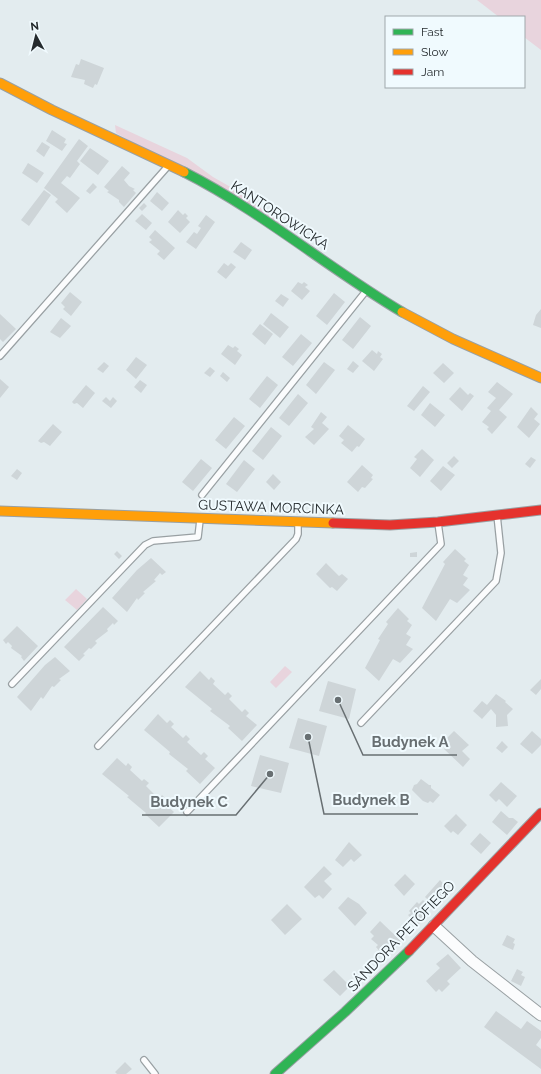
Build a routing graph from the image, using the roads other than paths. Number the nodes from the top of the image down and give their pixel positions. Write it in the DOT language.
graph roads {
  1 [pos="0,83"];
  2 [pos="169,165"];
  3 [pos="368,289"];
  4 [pos="0,356"];
  5 [pos="541,378"];
  6 [pos="202,495"];
  7 [pos="541,510"];
  8 [pos="0,511"];
  9 [pos="497,515"];
  10 [pos="200,519"];
  11 [pos="438,522"];
  12 [pos="298,523"];
  13 [pos="12,684"];
  14 [pos="361,722"];
  15 [pos="98,746"];
  16 [pos="187,812"];
  17 [pos="541,813"];
  18 [pos="434,926"];
  19 [pos="541,1015"];
  20 [pos="144,1060"];
  21 [pos="155,1074"];
  22 [pos="275,1074"];
  1 -- 2 [label="street, KANTOROWICKA"];
  2 -- 3 [label="street, KANTOROWICKA"];
  2 -- 4 [label="lane"];
  3 -- 5 [label="street, KANTOROWICKA"];
  3 -- 6 [label="lane"];
  7 -- 9 [label="street, GUSTAWA MORCINKA"];
  8 -- 10 [label="street, GUSTAWA MORCINKA"];
  9 -- 11 [label="street, GUSTAWA MORCINKA"];
  9 -- 14 [label="lane"];
  10 -- 12 [label="street, GUSTAWA MORCINKA"];
  10 -- 13 [label="lane"];
  11 -- 12 [label="street, GUSTAWA MORCINKA"];
  11 -- 16 [label="lane"];
  12 -- 15 [label="lane"];
  17 -- 18 [label="street, SÁNDORA PETŐFIEGO"];
  18 -- 19 [label="street"];
  18 -- 22 [label="street, SÁNDORA PETŐFIEGO"];
  20 -- 21 [label="lane"];
}
